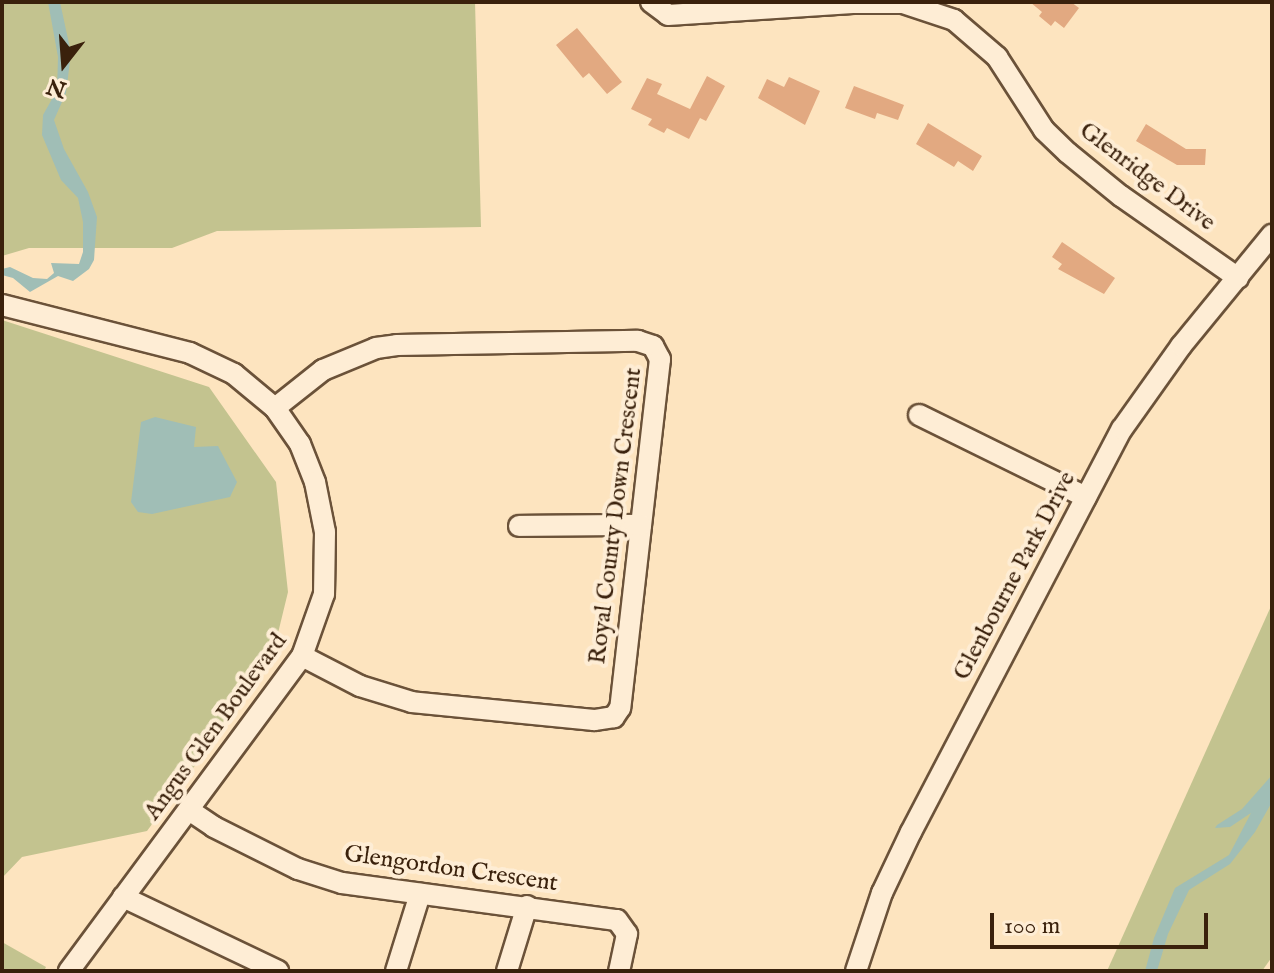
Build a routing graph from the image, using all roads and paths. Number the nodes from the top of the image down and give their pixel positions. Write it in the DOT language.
graph roads {
  1 [pos="651,2"];
  2 [pos="925,5"];
  3 [pos="1272,235"];
  4 [pos="1238,278"];
  5 [pos="2,305"];
  6 [pos="275,408"];
  7 [pos="919,415"];
  8 [pos="1086,497"];
  9 [pos="641,525"];
  10 [pos="519,526"];
  11 [pos="302,656"];
  12 [pos="189,810"];
  13 [pos="420,894"];
  14 [pos="123,897"];
  15 [pos="527,906"];
  16 [pos="69,971"];
  17 [pos="278,971"];
  18 [pos="396,971"];
  19 [pos="507,971"];
  20 [pos="619,971"];
  21 [pos="856,971"];
  1 -- 2 [label="street, Glenridge Drive"];
  2 -- 4 [label="street, Glenridge Drive"];
  3 -- 4 [label="street, Glenbourne Park Drive"];
  4 -- 8 [label="street, Glenbourne Park Drive"];
  5 -- 6 [label="street, Angus Glen Boulevard"];
  6 -- 9 [label="street, Royal County Down Crescent"];
  6 -- 11 [label="street, Angus Glen Boulevard"];
  7 -- 8 [label="street"];
  8 -- 21 [label="street, Glenbourne Park Drive"];
  9 -- 10 [label="street"];
  9 -- 11 [label="street, Royal County Down Crescent"];
  11 -- 12 [label="street, Angus Glen Boulevard"];
  12 -- 13 [label="street, Glengordon Crescent"];
  12 -- 14 [label="street, Angus Glen Boulevard"];
  13 -- 15 [label="street, Glengordon Crescent"];
  13 -- 18 [label="street"];
  14 -- 16 [label="street, Angus Glen Boulevard"];
  14 -- 17 [label="street"];
  15 -- 19 [label="street"];
  15 -- 20 [label="street, Glengordon Crescent"];
}
